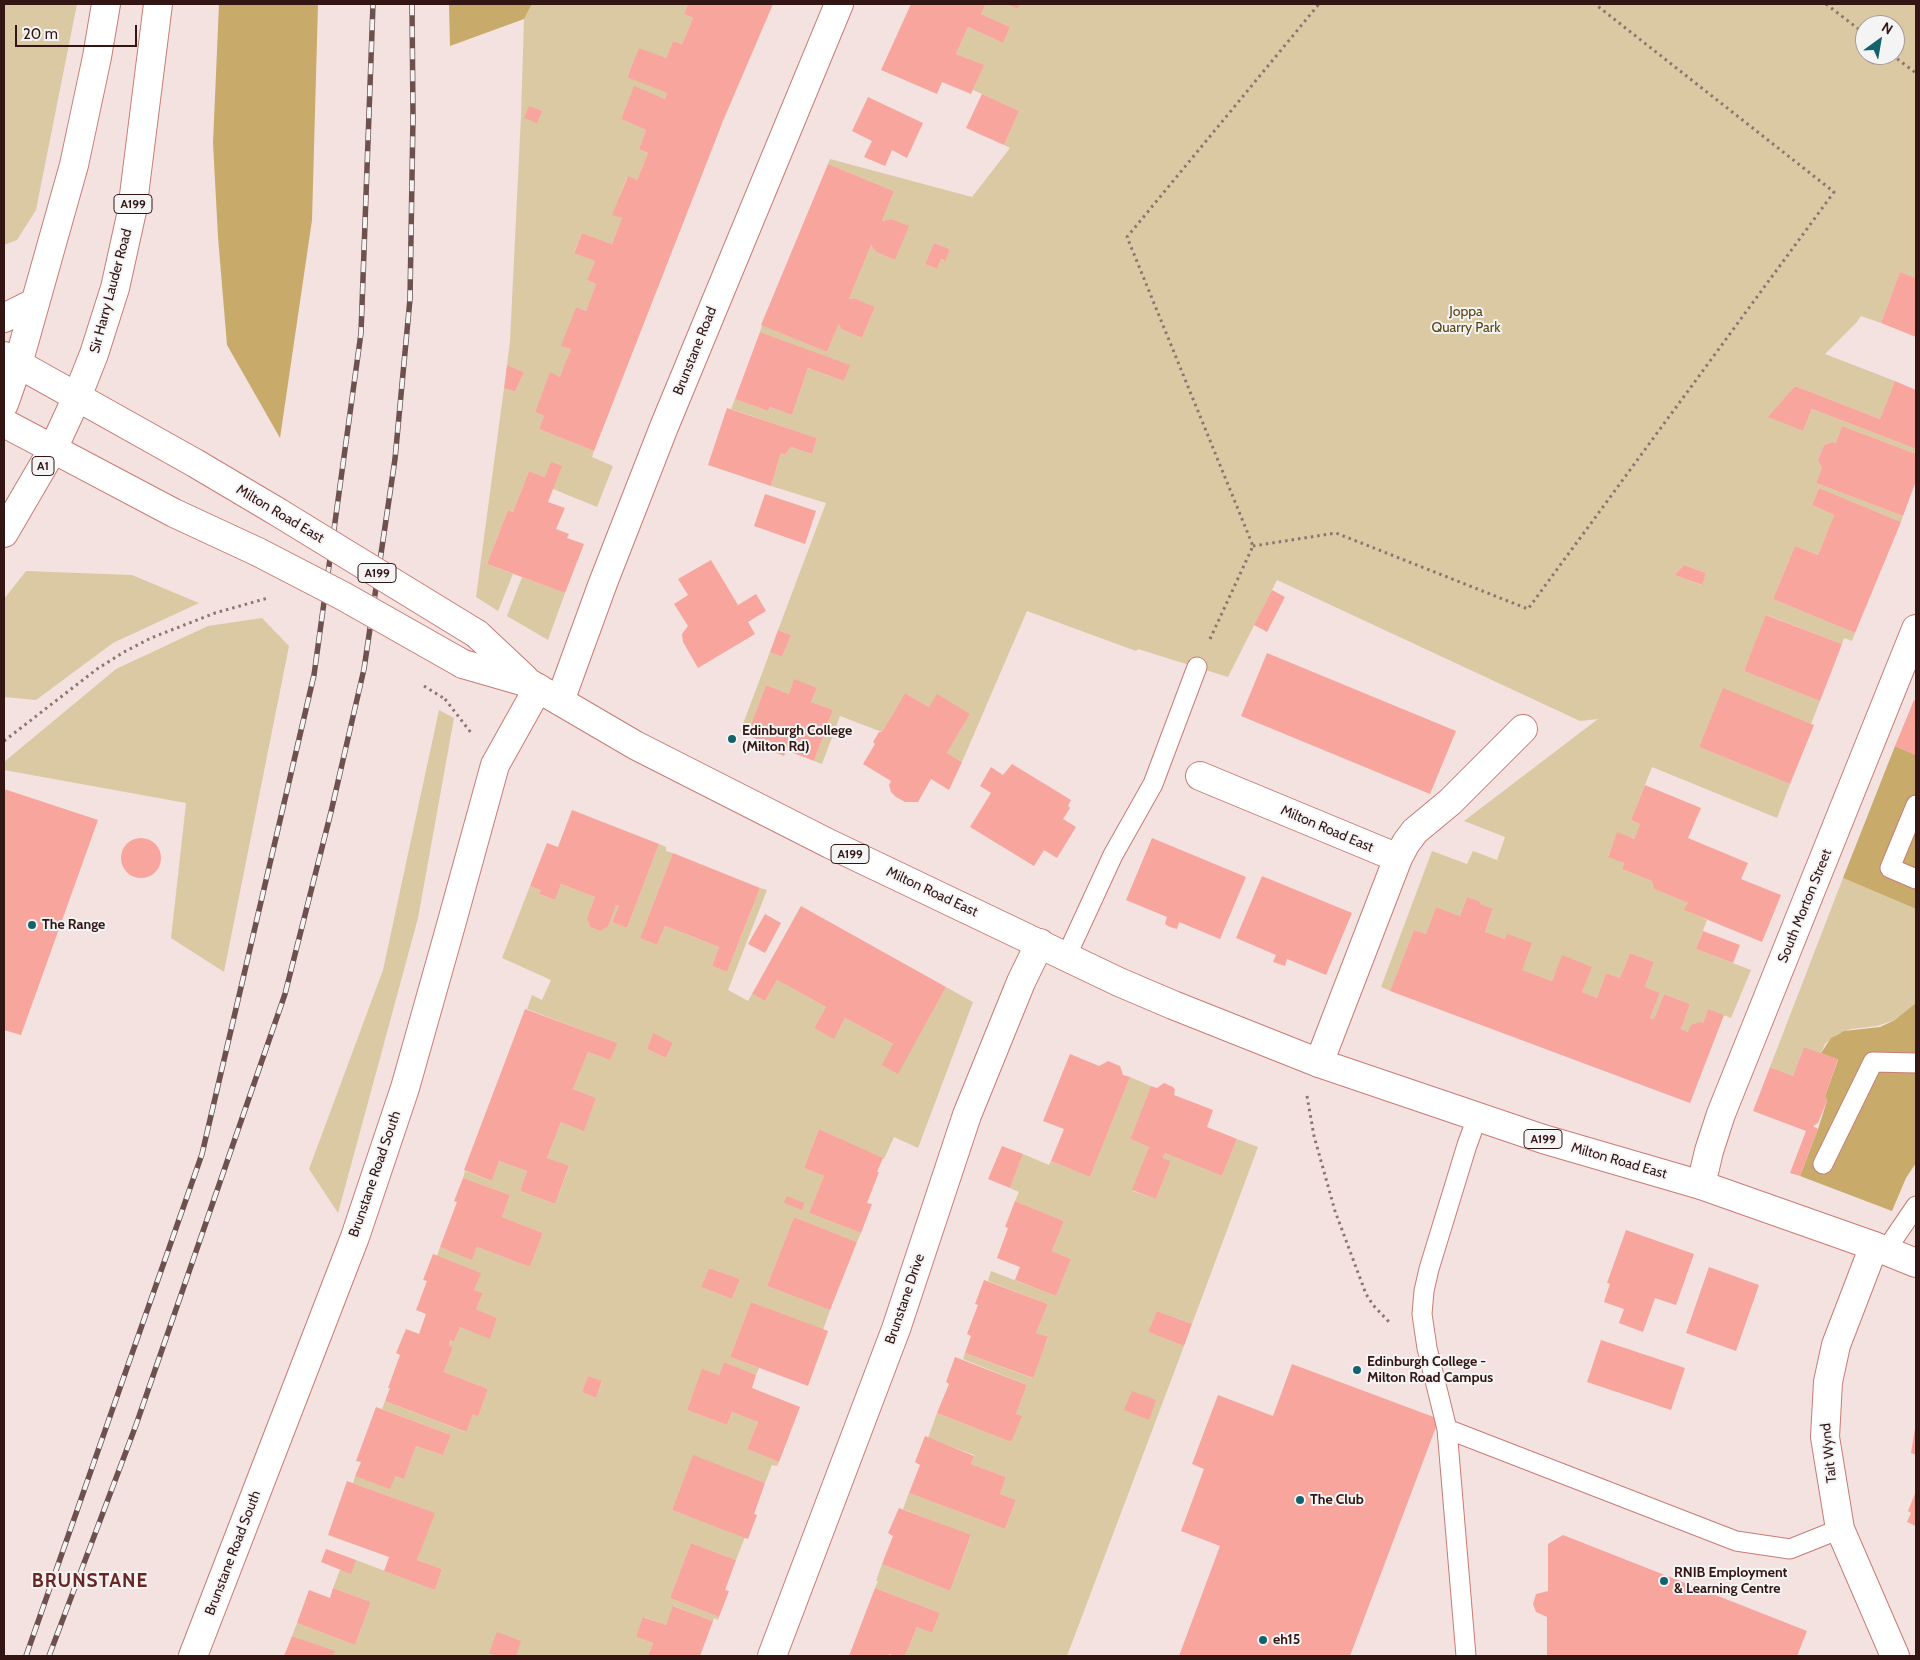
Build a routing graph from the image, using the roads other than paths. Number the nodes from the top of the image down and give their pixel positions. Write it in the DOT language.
graph roads {
  1 [pos="106,4"];
  2 [pos="158,4"];
  3 [pos="839,4"];
  4 [pos="34,303"];
  5 [pos="4,318"];
  6 [pos="11,360"];
  7 [pos="77,397"];
  8 [pos="4,404"];
  9 [pos="4,423"];
  10 [pos="53,449"];
  11 [pos="4,533"];
  12 [pos="1916,629"];
  13 [pos="1197,667"];
  14 [pos="543,690"];
  15 [pos="1523,729"];
  16 [pos="1200,776"];
  17 [pos="1916,805"];
  18 [pos="1398,858"];
  19 [pos="1916,879"];
  20 [pos="1040,943"];
  21 [pos="1066,957"];
  22 [pos="1320,1063"];
  23 [pos="1916,1063"];
  24 [pos="1477,1118"];
  25 [pos="1823,1164"];
  26 [pos="1701,1185"];
  27 [pos="1916,1206"];
  28 [pos="1880,1248"];
  29 [pos="1916,1263"];
  30 [pos="1447,1429"];
  31 [pos="1840,1529"];
  32 [pos="193,1656"];
  33 [pos="772,1656"];
  34 [pos="1466,1656"];
  35 [pos="1895,1656"];
  1 -- 4 [label="street"];
  2 -- 7 [label="street, Sir Harry Lauder Road / A199"];
  3 -- 14 [label="street, Brunstane Road"];
  4 -- 5 [label="street"];
  4 -- 6 [label="street"];
  6 -- 7 [label="street, Milton Road East"];
  6 -- 8 [label="street"];
  7 -- 10 [label="street, A1"];
  7 -- 14 [label="street, Milton Road East / A199, bridge"];
  9 -- 10 [label="street, A1"];
  10 -- 11 [label="street, A1"];
  10 -- 14 [label="street, Milton Road East / A199, bridge"];
  12 -- 26 [label="street, South Morton Street"];
  13 -- 21 [label="lane"];
  14 -- 20 [label="street, Milton Road East / A199"];
  14 -- 32 [label="street, Brunstane Road South"];
  15 -- 18 [label="street"];
  16 -- 18 [label="street, Milton Road East"];
  17 -- 19 [label="lane"];
  18 -- 22 [label="street"];
  20 -- 21 [label="street, Milton Road East / A199"];
  20 -- 33 [label="street, Brunstane Drive"];
  21 -- 22 [label="street, Milton Road East / A199"];
  22 -- 24 [label="street, Milton Road East / A199"];
  23 -- 25 [label="lane"];
  24 -- 26 [label="street, Milton Road East / A199"];
  24 -- 30 [label="lane"];
  26 -- 28 [label="street, Milton Road East / A199"];
  27 -- 28 [label="lane"];
  28 -- 29 [label="street, Milton Road East / A199"];
  28 -- 31 [label="street, Tait Wynd"];
  30 -- 31 [label="lane"];
  30 -- 34 [label="lane"];
  31 -- 35 [label="street, Tait Wynd"];
}
